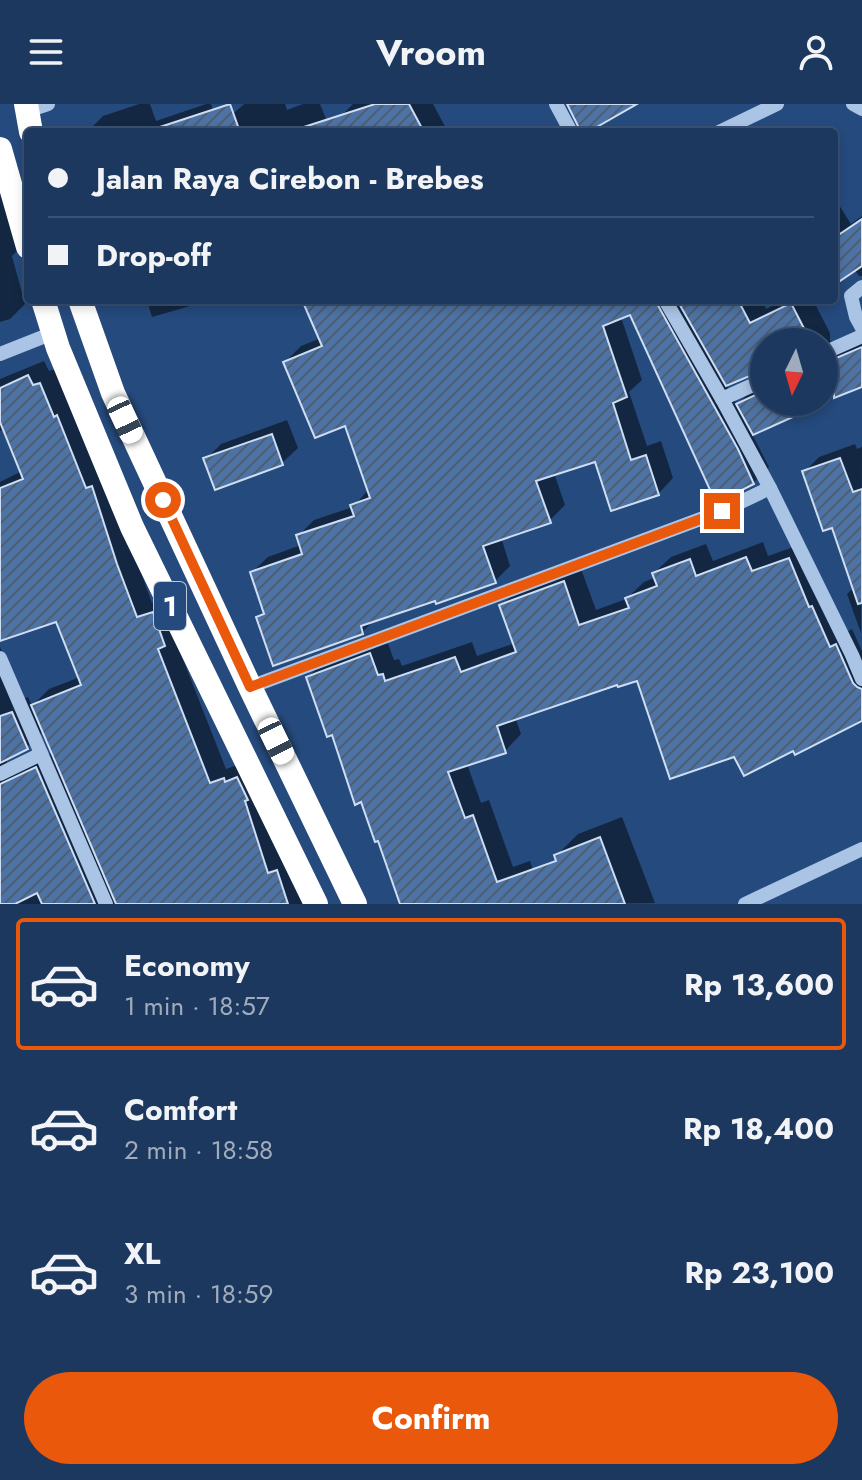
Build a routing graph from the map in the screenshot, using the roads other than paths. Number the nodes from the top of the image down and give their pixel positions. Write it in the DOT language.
graph roads {
  1 [pos="556,104"];
  2 [pos="777,104"];
  3 [pos="853,104"];
  4 [pos="862,109"];
  5 [pos="569,128"];
  6 [pos="727,128"];
  7 [pos="0,149"];
  8 [pos="24,233"];
  9 [pos="862,287"];
  10 [pos="44,304"];
  11 [pos="81,304"];
  12 [pos="667,304"];
  13 [pos="862,328"];
  14 [pos="53,333"];
  15 [pos="862,336"];
  16 [pos="838,347"];
  17 [pos="0,354"];
  18 [pos="750,386"];
  19 [pos="722,399"];
  20 [pos="770,488"];
  21 [pos="857,653"];
  22 [pos="0,658"];
  23 [pos="862,679"];
  24 [pos="250,687"];
  25 [pos="41,754"];
  26 [pos="0,774"];
  27 [pos="862,849"];
  28 [pos="106,904"];
  29 [pos="316,904"];
  30 [pos="355,904"];
  31 [pos="745,904"];
  1 -- 5 [label="street"];
  2 -- 6 [label="street"];
  3 -- 4 [label="street"];
  7 -- 8 [label="highway"];
  9 -- 13 [label="street"];
  10 -- 14 [label="highway, 1"];
  11 -- 24 [label="highway, 1"];
  12 -- 19 [label="street"];
  14 -- 17 [label="street"];
  14 -- 29 [label="highway, 1"];
  15 -- 16 [label="street"];
  18 -- 19 [label="street"];
  19 -- 20 [label="street"];
  20 -- 21 [label="street"];
  20 -- 24 [label="street"];
  21 -- 23 [label="street"];
  22 -- 25 [label="street"];
  24 -- 30 [label="highway, 1"];
  25 -- 26 [label="street"];
  25 -- 28 [label="street"];
  27 -- 31 [label="street"];
}
